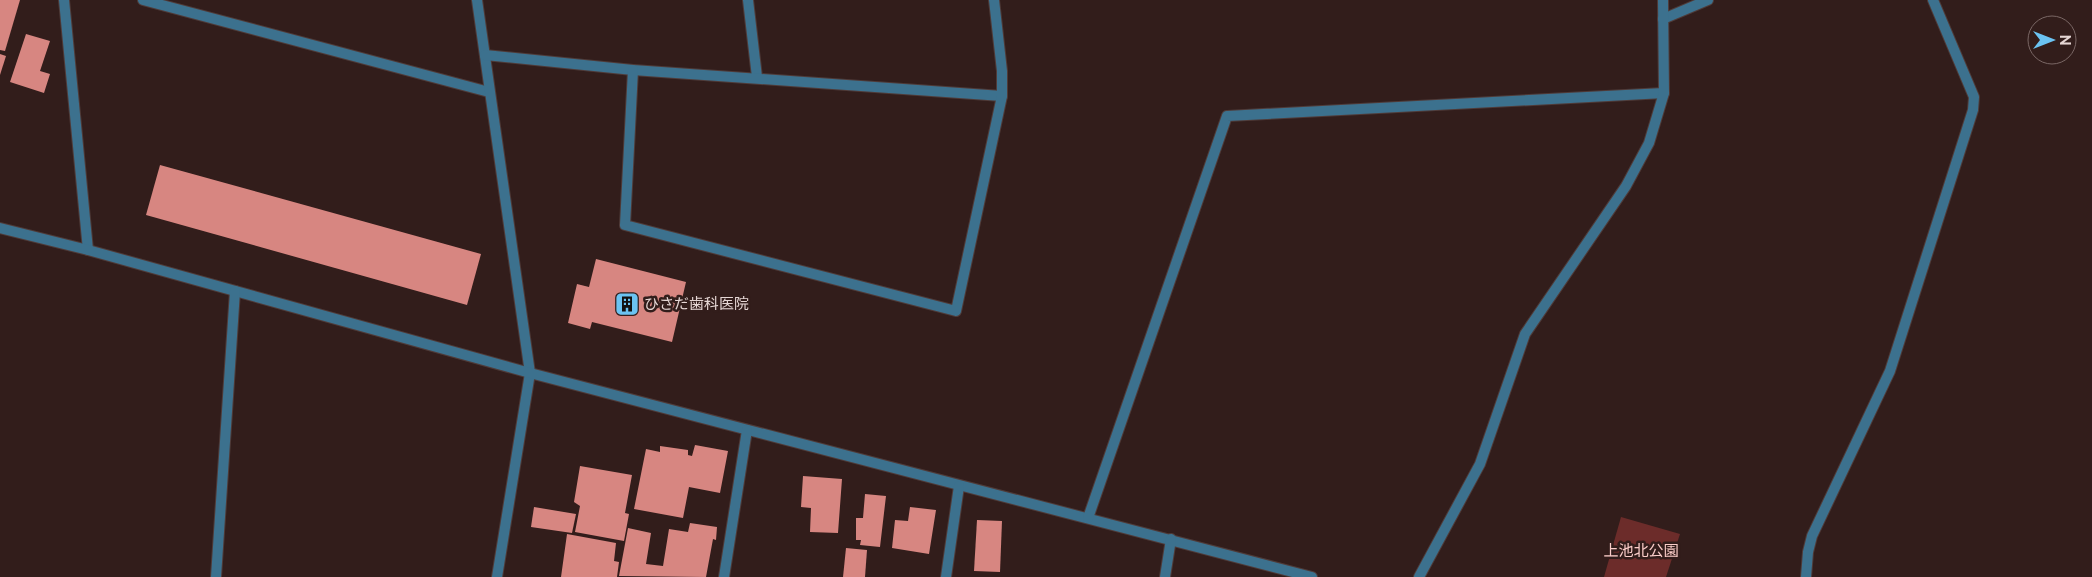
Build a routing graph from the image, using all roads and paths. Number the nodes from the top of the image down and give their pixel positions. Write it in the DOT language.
graph roads {
  1 [pos="64,0"];
  2 [pos="143,0"];
  3 [pos="477,0"];
  4 [pos="748,0"];
  5 [pos="994,0"];
  6 [pos="1663,0"];
  7 [pos="1708,0"];
  8 [pos="1933,0"];
  9 [pos="1663,19"];
  10 [pos="485,55"];
  11 [pos="633,70"];
  12 [pos="757,78"];
  13 [pos="489,92"];
  14 [pos="1664,93"];
  15 [pos="1002,96"];
  16 [pos="0,228"];
  17 [pos="88,250"];
  18 [pos="235,291"];
  19 [pos="530,373"];
  20 [pos="747,430"];
  21 [pos="959,486"];
  22 [pos="1088,518"];
  23 [pos="1170,540"];
  24 [pos="216,577"];
  25 [pos="497,577"];
  26 [pos="724,577"];
  27 [pos="946,577"];
  28 [pos="1165,577"];
  29 [pos="1312,577"];
  30 [pos="1420,577"];
  31 [pos="1806,577"];
  1 -- 17 [label="street"];
  2 -- 13 [label="street"];
  3 -- 10 [label="street"];
  4 -- 12 [label="street"];
  5 -- 15 [label="street"];
  6 -- 9 [label="street"];
  7 -- 9 [label="street"];
  8 -- 31 [label="street"];
  9 -- 14 [label="street"];
  10 -- 11 [label="street"];
  10 -- 13 [label="street"];
  11 -- 12 [label="street"];
  11 -- 15 [label="street"];
  12 -- 15 [label="street"];
  13 -- 19 [label="street"];
  14 -- 22 [label="street"];
  14 -- 30 [label="street"];
  16 -- 17 [label="street"];
  17 -- 18 [label="street"];
  18 -- 19 [label="street"];
  18 -- 24 [label="street"];
  19 -- 20 [label="street"];
  19 -- 25 [label="street"];
  20 -- 21 [label="street"];
  20 -- 26 [label="street"];
  21 -- 22 [label="street"];
  21 -- 27 [label="street"];
  22 -- 23 [label="street"];
  23 -- 28 [label="street"];
  23 -- 29 [label="street"];
}
